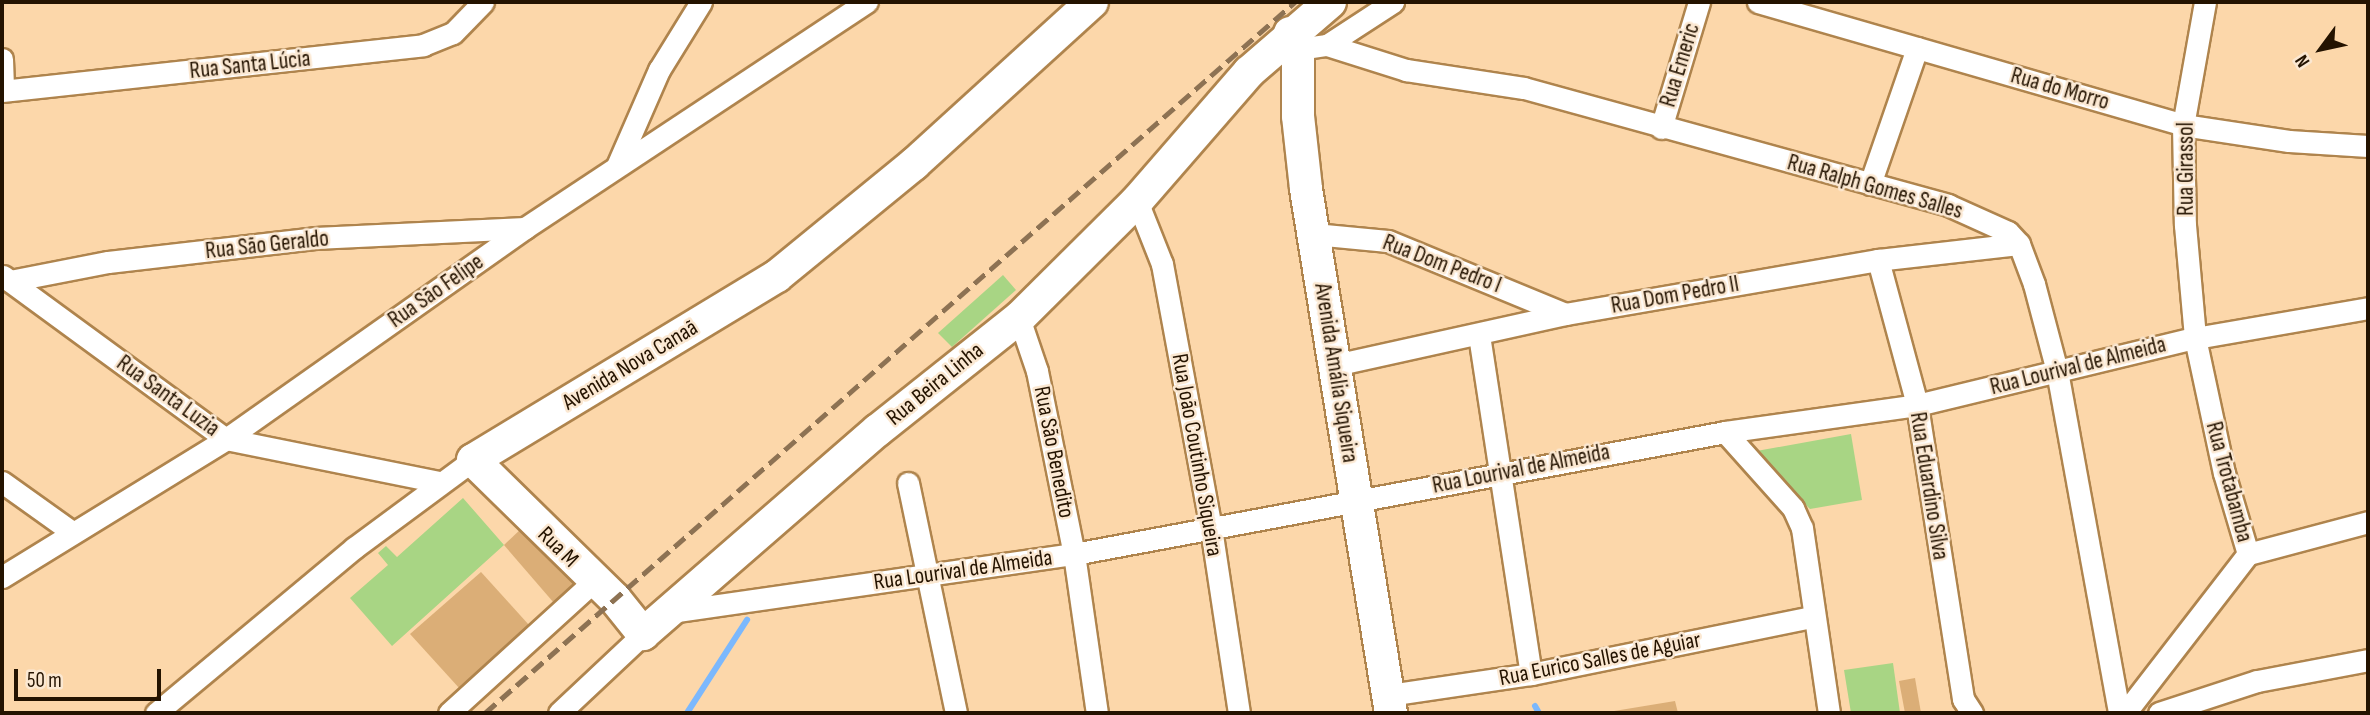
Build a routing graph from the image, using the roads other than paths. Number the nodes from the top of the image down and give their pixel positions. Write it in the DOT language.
graph roads {
  1 [pos="483,2"];
  2 [pos="701,2"];
  3 [pos="867,2"];
  4 [pos="1092,2"];
  5 [pos="1330,2"];
  6 [pos="1394,2"];
  7 [pos="1699,2"];
  8 [pos="1758,2"];
  9 [pos="2205,2"];
  10 [pos="1305,42"];
  11 [pos="1917,48"];
  12 [pos="2,59"];
  13 [pos="2,91"];
  14 [pos="2183,125"];
  15 [pos="1661,128"];
  16 [pos="2368,146"];
  17 [pos="617,166"];
  18 [pos="1870,184"];
  19 [pos="1137,201"];
  20 [pos="525,228"];
  21 [pos="1314,234"];
  22 [pos="2019,244"];
  23 [pos="1878,260"];
  24 [pos="6,278"];
  25 [pos="2368,308"];
  26 [pos="1564,314"];
  27 [pos="1019,318"];
  28 [pos="1479,335"];
  29 [pos="2195,338"];
  30 [pos="1335,365"];
  31 [pos="2057,371"];
  32 [pos="1917,404"];
  33 [pos="1725,432"];
  34 [pos="226,439"];
  35 [pos="474,460"];
  36 [pos="1503,472"];
  37 [pos="2,482"];
  38 [pos="439,482"];
  39 [pos="908,483"];
  40 [pos="1356,501"];
  41 [pos="2368,522"];
  42 [pos="1211,528"];
  43 [pos="72,532"];
  44 [pos="1074,554"];
  45 [pos="2248,554"];
  46 [pos="929,575"];
  47 [pos="2,577"];
  48 [pos="593,582"];
  49 [pos="670,612"];
  50 [pos="1812,617"];
  51 [pos="643,634"];
  52 [pos="2368,660"];
  53 [pos="1531,674"];
  54 [pos="1389,704"];
  55 [pos="156,713"];
  56 [pos="449,713"];
  57 [pos="559,713"];
  58 [pos="956,713"];
  59 [pos="1097,713"];
  60 [pos="1239,713"];
  61 [pos="1829,713"];
  62 [pos="1972,713"];
  63 [pos="2119,713"];
  64 [pos="2125,713"];
  65 [pos="2159,713"];
  1 -- 13 [label="street, Rua Santa Lúcia"];
  2 -- 17 [label="street"];
  3 -- 17 [label="street, Rua São Felipe"];
  4 -- 35 [label="street, Avenida Nova Canaã"];
  5 -- 10 [label="street, Rua Beira Linha"];
  6 -- 10 [label="street"];
  7 -- 15 [label="street, Rua Emeric"];
  8 -- 11 [label="street, Rua do Morro"];
  9 -- 14 [label="street, Rua Girassol"];
  10 -- 15 [label="street, Rua Ralph Gomes Salles"];
  10 -- 19 [label="street, Rua Beira Linha"];
  10 -- 21 [label="street, Avenida Amália Siqueira"];
  11 -- 14 [label="street, Rua do Morro"];
  11 -- 18 [label="street"];
  12 -- 13 [label="street"];
  14 -- 16 [label="street, Rua do Morro"];
  14 -- 29 [label="street, Rua Girassol"];
  15 -- 18 [label="street, Rua Ralph Gomes Salles"];
  17 -- 20 [label="street, Rua São Felipe"];
  18 -- 22 [label="street, Rua Ralph Gomes Salles"];
  19 -- 27 [label="street, Rua Beira Linha"];
  19 -- 42 [label="street, Rua João Coutinho Siqueira"];
  20 -- 24 [label="street, Rua São Geraldo"];
  20 -- 34 [label="street, Rua São Felipe"];
  21 -- 26 [label="street, Rua Dom Pedro I"];
  21 -- 30 [label="street, Avenida Amália Siqueira"];
  22 -- 23 [label="street, Rua Dom Pedro II"];
  22 -- 31 [label="street"];
  23 -- 26 [label="street, Rua Dom Pedro II"];
  23 -- 32 [label="street, Rua Eduardino Silva"];
  24 -- 34 [label="street, Rua Santa Luzia"];
  25 -- 29 [label="street, Rua Lourival de Almeida"];
  26 -- 28 [label="street, Rua Dom Pedro II"];
  27 -- 44 [label="street, Rua São Benedito"];
  27 -- 49 [label="street, Rua Beira Linha"];
  28 -- 30 [label="street, Rua Dom Pedro II"];
  28 -- 36 [label="street"];
  29 -- 31 [label="street, Rua Lourival de Almeida"];
  29 -- 45 [label="street, Rua Trotabamba"];
  30 -- 40 [label="street, Avenida Amália Siqueira"];
  31 -- 32 [label="street, Rua Lourival de Almeida"];
  31 -- 63 [label="street"];
  32 -- 33 [label="street, Rua Lourival de Almeida"];
  32 -- 62 [label="street, Rua Eduardino Silva"];
  33 -- 36 [label="street, Rua Lourival de Almeida"];
  33 -- 50 [label="street"];
  34 -- 38 [label="street, Rua Santa Luzia"];
  34 -- 43 [label="street, Rua São Felipe"];
  35 -- 38 [label="street, Avenida Nova Canaã"];
  35 -- 48 [label="street, Rua M"];
  36 -- 40 [label="street, Rua Lourival de Almeida"];
  36 -- 53 [label="street"];
  37 -- 43 [label="street"];
  38 -- 55 [label="street, Avenida Nova Canaã"];
  39 -- 46 [label="street"];
  40 -- 42 [label="street, Rua Lourival de Almeida"];
  40 -- 54 [label="street, Avenida Amália Siqueira"];
  41 -- 45 [label="street"];
  42 -- 44 [label="street, Rua Lourival de Almeida"];
  42 -- 60 [label="street, Rua João Coutinho Siqueira"];
  43 -- 47 [label="street, Rua São Felipe"];
  44 -- 46 [label="street, Rua Lourival de Almeida"];
  44 -- 59 [label="street, Rua São Benedito"];
  45 -- 64 [label="street, Rua Trotabamba"];
  46 -- 49 [label="street, Rua Lourival de Almeida"];
  46 -- 58 [label="street"];
  48 -- 51 [label="street, Rua M"];
  48 -- 56 [label="street"];
  49 -- 51 [label="street, Rua Beira Linha"];
  50 -- 53 [label="street, Rua Eurico Salles de Aguiar"];
  50 -- 61 [label="street"];
  51 -- 57 [label="street, Rua Beira Linha"];
  52 -- 65 [label="street"];
  53 -- 54 [label="street, Rua Eurico Salles de Aguiar"];
}
